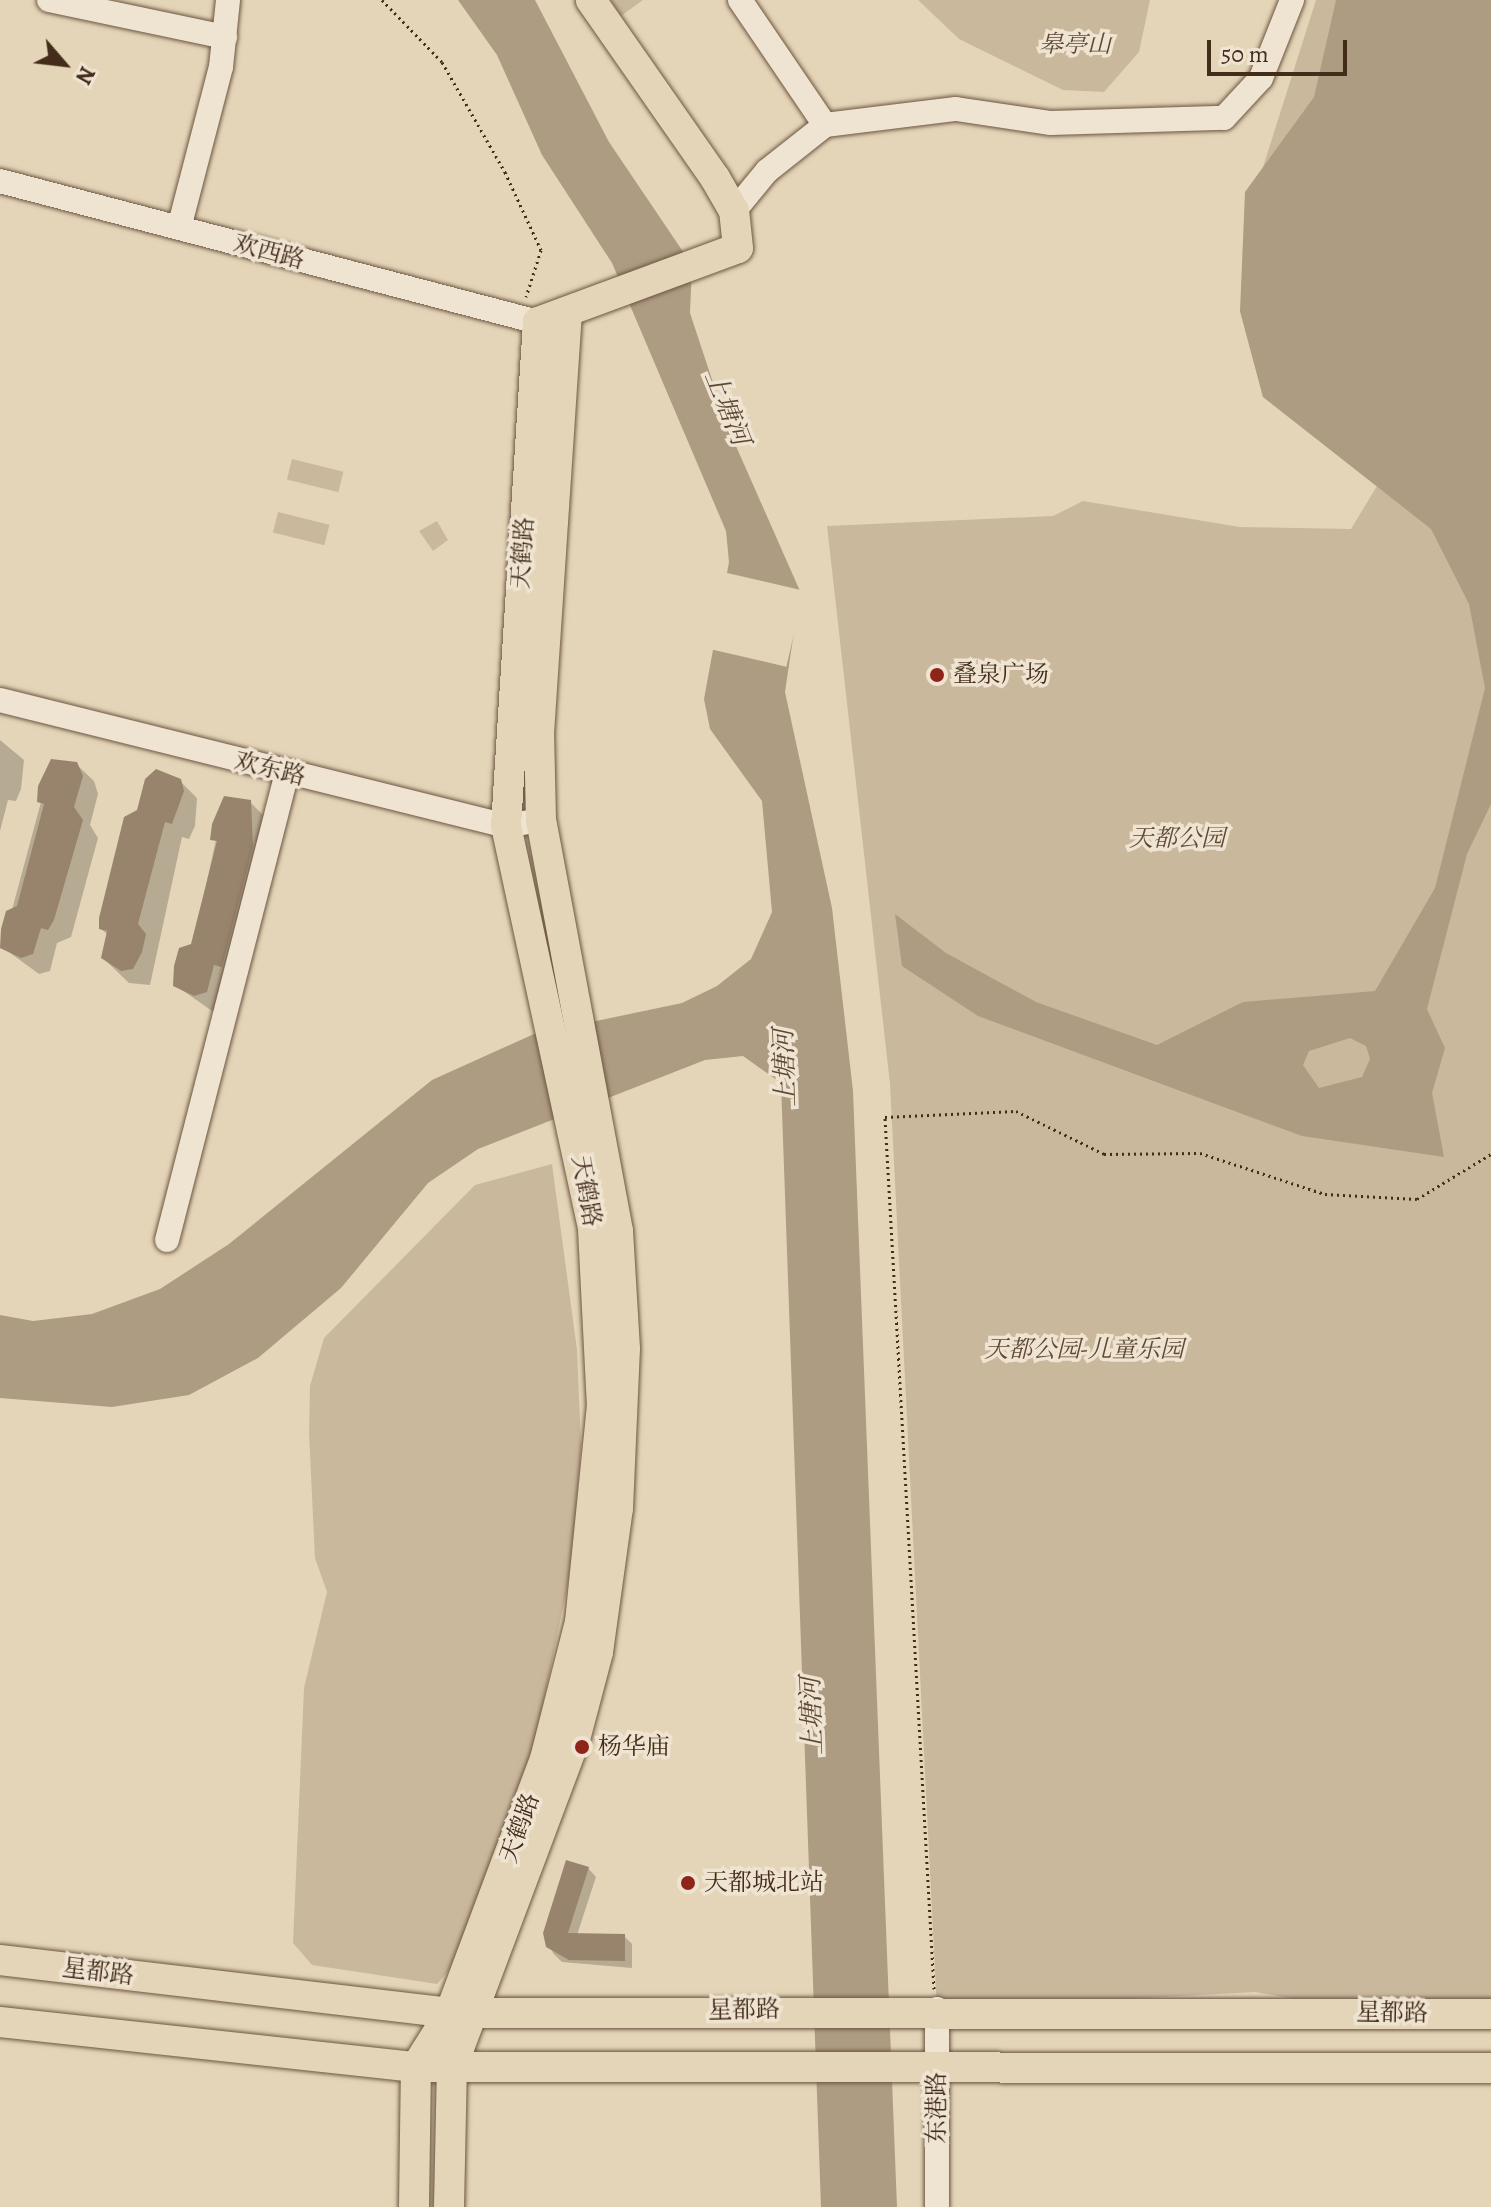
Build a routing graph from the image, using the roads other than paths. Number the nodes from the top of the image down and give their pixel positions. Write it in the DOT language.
graph roads {
  1 [pos="49,0"];
  2 [pos="228,0"];
  3 [pos="591,0"];
  4 [pos="740,0"];
  5 [pos="1292,0"];
  6 [pos="225,37"];
  7 [pos="825,125"];
  8 [pos="0,181"];
  9 [pos="734,211"];
  10 [pos="179,228"];
  11 [pos="567,312"];
  12 [pos="529,320"];
  13 [pos="0,700"];
  14 [pos="287,773"];
  15 [pos="541,820"];
  16 [pos="506,826"];
  17 [pos="560,995"];
  18 [pos="167,1240"];
  19 [pos="0,1960"];
  20 [pos="930,2009"];
  21 [pos="462,2013"];
  22 [pos="1491,2014"];
  23 [pos="0,2022"];
  24 [pos="929,2062"];
  25 [pos="416,2067"];
  26 [pos="452,2067"];
  27 [pos="1491,2068"];
  28 [pos="414,2207"];
  29 [pos="449,2207"];
  30 [pos="937,2207"];
  1 -- 6 [label="street"];
  2 -- 6 [label="street"];
  3 -- 9 [label="main road"];
  4 -- 7 [label="street"];
  5 -- 7 [label="street"];
  6 -- 10 [label="street"];
  7 -- 9 [label="street"];
  8 -- 10 [label="street, 欢西路"];
  9 -- 11 [label="main road"];
  10 -- 12 [label="street, 欢西路"];
  11 -- 12 [label="main road"];
  11 -- 15 [label="main road, 天鹤路"];
  12 -- 16 [label="main road, 天鹤路"];
  13 -- 14 [label="street, 欢东路"];
  14 -- 16 [label="street, 欢东路"];
  14 -- 18 [label="street"];
  15 -- 16 [label="street, 欢东路"];
  15 -- 17 [label="main road, 天鹤路"];
  16 -- 17 [label="main road, 天鹤路"];
  17 -- 21 [label="main road, 天鹤路"];
  17 -- 21 [label="main road, 天鹤路"];
  19 -- 21 [label="main road, 星都路"];
  20 -- 21 [label="main road, 星都路"];
  20 -- 22 [label="main road, 星都路"];
  20 -- 24 [label="street, 东港路"];
  21 -- 25 [label="main road, 天鹤路"];
  21 -- 26 [label="main road"];
  23 -- 25 [label="main road"];
  24 -- 26 [label="main road"];
  24 -- 27 [label="main road"];
  24 -- 30 [label="street, 东港路"];
  25 -- 26 [label="main road"];
  25 -- 28 [label="main road"];
  26 -- 29 [label="main road"];
}
